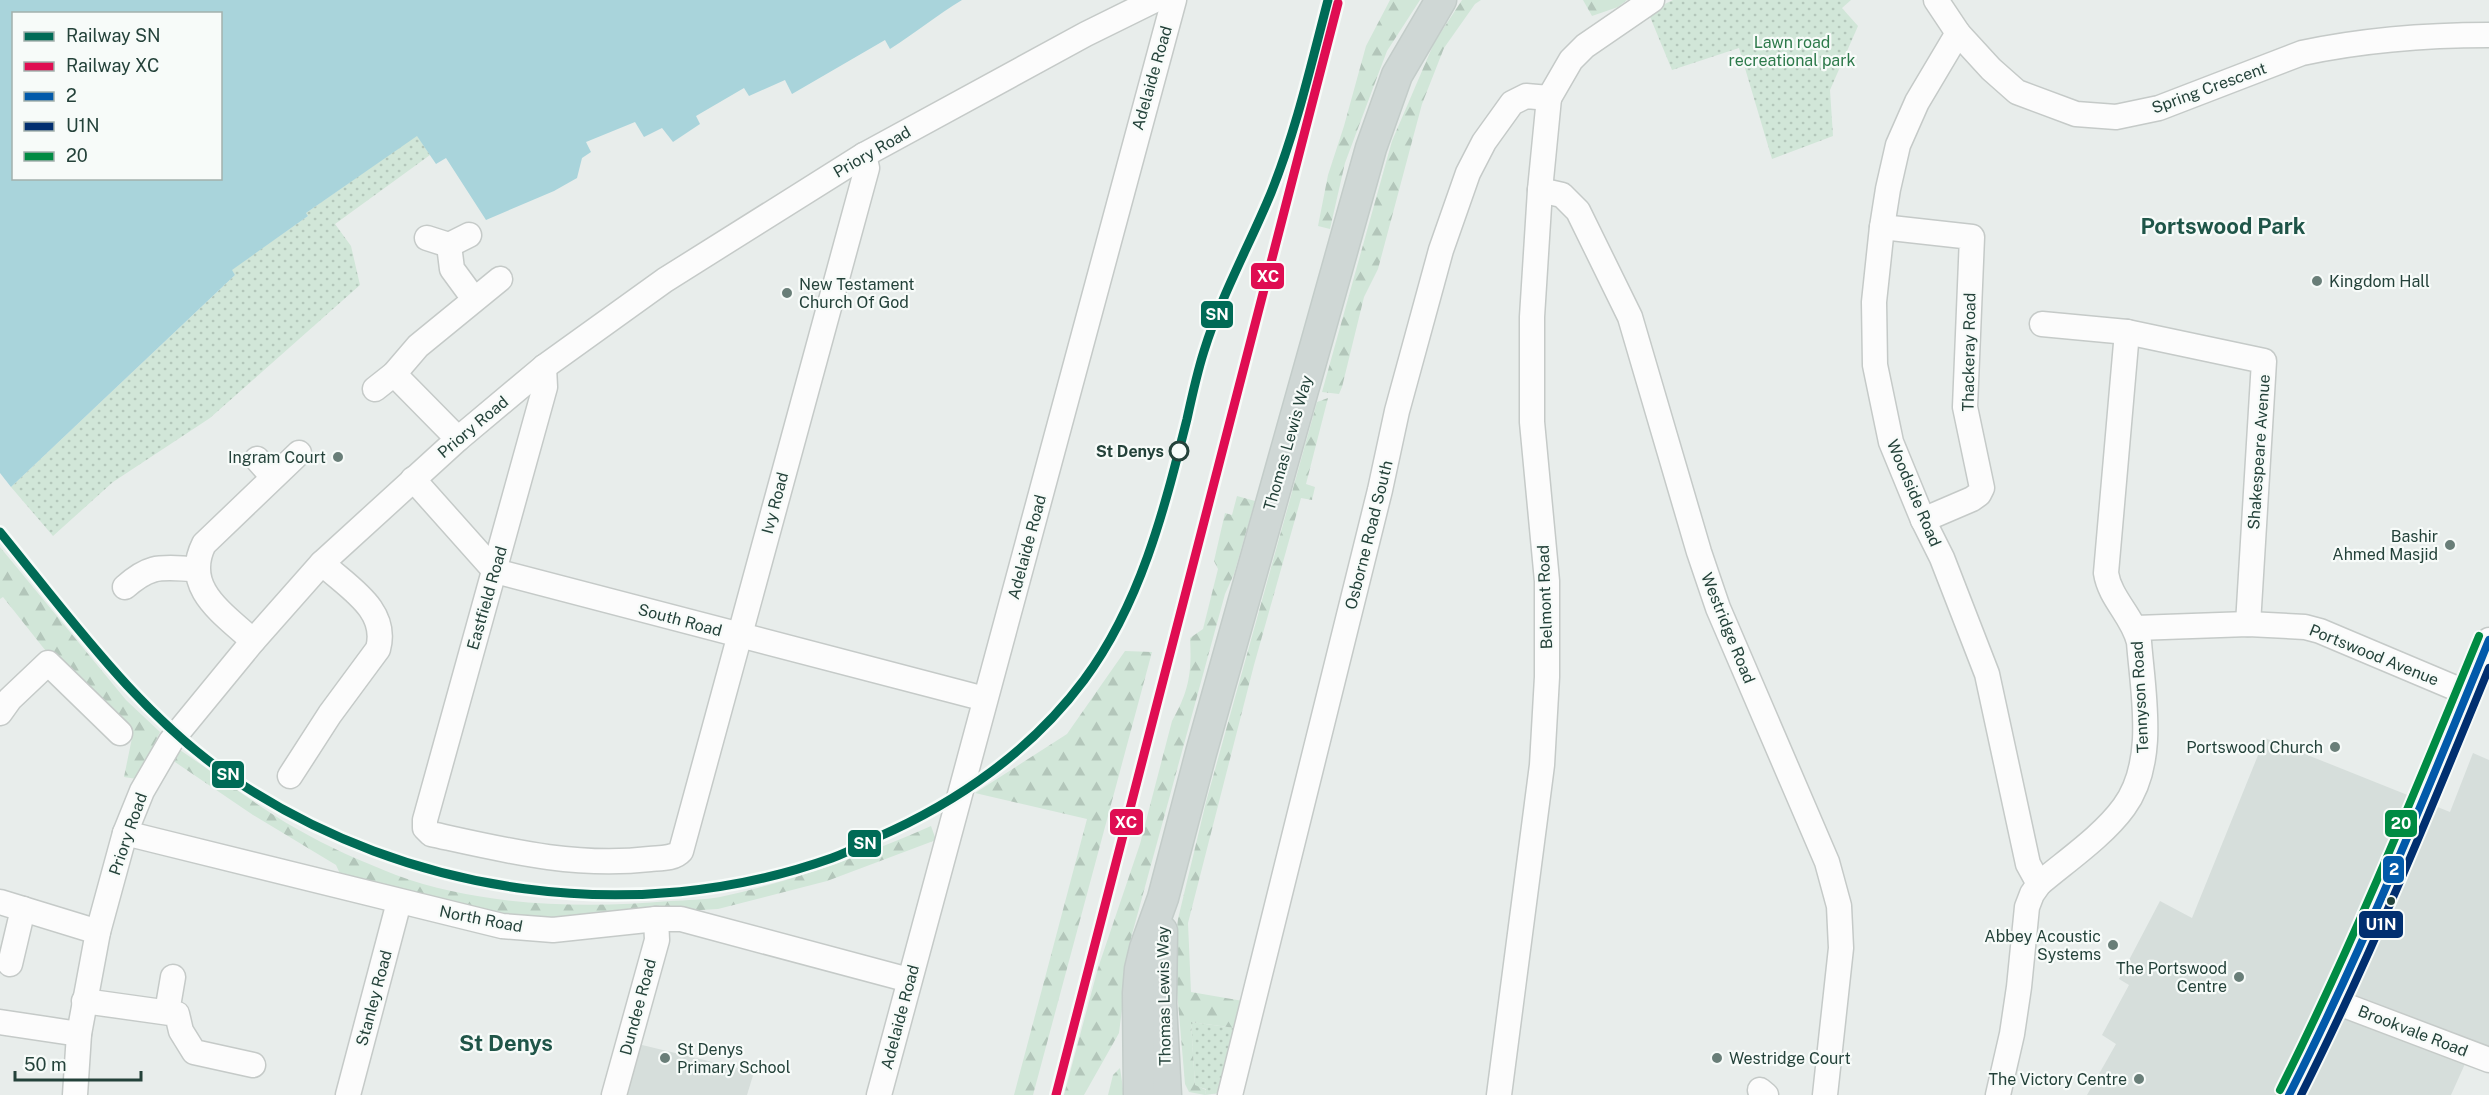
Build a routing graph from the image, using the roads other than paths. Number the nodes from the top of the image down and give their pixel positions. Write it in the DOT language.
graph roads {
  1 [pos="1155,0"];
  2 [pos="1174,0"];
  3 [pos="1441,0"];
  4 [pos="1652,0"];
  5 [pos="1936,0"];
  6 [pos="1958,33"];
  7 [pos="2489,35"];
  8 [pos="1549,98"];
  9 [pos="864,155"];
  10 [pos="1540,190"];
  11 [pos="1882,227"];
  12 [pos="448,239"];
  13 [pos="500,279"];
  14 [pos="474,299"];
  15 [pos="2043,324"];
  16 [pos="2127,332"];
  17 [pos="544,368"];
  18 [pos="394,374"];
  19 [pos="375,389"];
  20 [pos="458,439"];
  21 [pos="298,453"];
  22 [pos="413,479"];
  23 [pos="1923,520"];
  24 [pos="321,563"];
  25 [pos="196,569"];
  26 [pos="495,572"];
  27 [pos="126,587"];
  28 [pos="2248,624"];
  29 [pos="2136,628"];
  30 [pos="739,636"];
  31 [pos="2489,640"];
  32 [pos="253,641"];
  33 [pos="2477,682"];
  34 [pos="985,699"];
  35 [pos="0,713"];
  36 [pos="120,734"];
  37 [pos="290,776"];
  38 [pos="125,833"];
  39 [pos="681,851"];
  40 [pos="2039,884"];
  41 [pos="1163,898"];
  42 [pos="399,902"];
  43 [pos="11,905"];
  44 [pos="657,919"];
  45 [pos="98,932"];
  46 [pos="10,964"];
  47 [pos="173,977"];
  48 [pos="909,980"];
  49 [pos="84,1001"];
  50 [pos="2337,1002"];
  51 [pos="167,1012"];
  52 [pos="0,1022"];
  53 [pos="79,1034"];
  54 [pos="2489,1060"];
  55 [pos="252,1065"];
  56 [pos="75,1095"];
  57 [pos="348,1095"];
  58 [pos="614,1095"];
  59 [pos="879,1095"];
  60 [pos="1138,1095"];
  61 [pos="1166,1095"];
  62 [pos="1230,1095"];
  63 [pos="1499,1095"];
  64 [pos="1826,1095"];
  65 [pos="1998,1095"];
  66 [pos="2289,1095"];
  1 -- 9 [label="street, Priory Road"];
  2 -- 34 [label="street, Adelaide Road"];
  3 -- 41 [label="main road, Thomas Lewis Way"];
  4 -- 8 [label="street"];
  5 -- 6 [label="street, Spring Crescent"];
  6 -- 7 [label="street, Spring Crescent"];
  6 -- 11 [label="street, Woodside Road"];
  8 -- 10 [label="street, Belmont Road"];
  8 -- 62 [label="street, Osborne Road South"];
  9 -- 17 [label="street, Priory Road"];
  9 -- 30 [label="street, Ivy Road"];
  10 -- 63 [label="street, Belmont Road"];
  10 -- 64 [label="street, Westridge Road"];
  11 -- 23 [label="street, Woodside Road"];
  11 -- 23 [label="street, Thackeray Road"];
  12 -- 14 [label="street"];
  13 -- 14 [label="street"];
  14 -- 18 [label="street"];
  15 -- 16 [label="street, Shakespeare Avenue"];
  16 -- 28 [label="street, Shakespeare Avenue"];
  16 -- 29 [label="street, Tennyson Road"];
  17 -- 20 [label="street, Priory Road"];
  17 -- 26 [label="street, Eastfield Road"];
  18 -- 19 [label="street"];
  18 -- 20 [label="street"];
  20 -- 22 [label="street, Priory Road"];
  21 -- 25 [label="street"];
  22 -- 24 [label="street, Priory Road"];
  22 -- 26 [label="street"];
  23 -- 40 [label="street, Woodside Road"];
  24 -- 32 [label="street, Priory Road"];
  24 -- 37 [label="street"];
  25 -- 27 [label="street"];
  25 -- 32 [label="street"];
  26 -- 30 [label="street, South Road"];
  26 -- 39 [label="street, Eastfield Road"];
  28 -- 29 [label="street, Portswood Avenue"];
  28 -- 33 [label="street, Portswood Avenue"];
  29 -- 40 [label="street, Tennyson Road"];
  30 -- 34 [label="street, South Road"];
  30 -- 39 [label="street, Ivy Road"];
  31 -- 33 [label="street"];
  32 -- 38 [label="street, Priory Road"];
  33 -- 50 [label="street"];
  34 -- 48 [label="street, Adelaide Road"];
  35 -- 36 [label="street"];
  38 -- 42 [label="street, North Road"];
  38 -- 45 [label="street, Priory Road"];
  40 -- 65 [label="street, Tennyson Road"];
  41 -- 60 [label="main road, Thomas Lewis Way"];
  41 -- 61 [label="main road, Thomas Lewis Way"];
  42 -- 44 [label="street, North Road"];
  42 -- 57 [label="street, Stanley Road"];
  43 -- 45 [label="street"];
  43 -- 46 [label="street"];
  44 -- 48 [label="street, North Road"];
  44 -- 58 [label="street, Dundee Road"];
  45 -- 49 [label="street, Priory Road"];
  47 -- 51 [label="street"];
  48 -- 59 [label="street, Adelaide Road"];
  49 -- 51 [label="street"];
  49 -- 53 [label="street, Priory Road"];
  50 -- 54 [label="street, Brookvale Road"];
  50 -- 66 [label="street"];
  51 -- 55 [label="street"];
  52 -- 53 [label="street"];
  53 -- 56 [label="street, Priory Road"];
}
